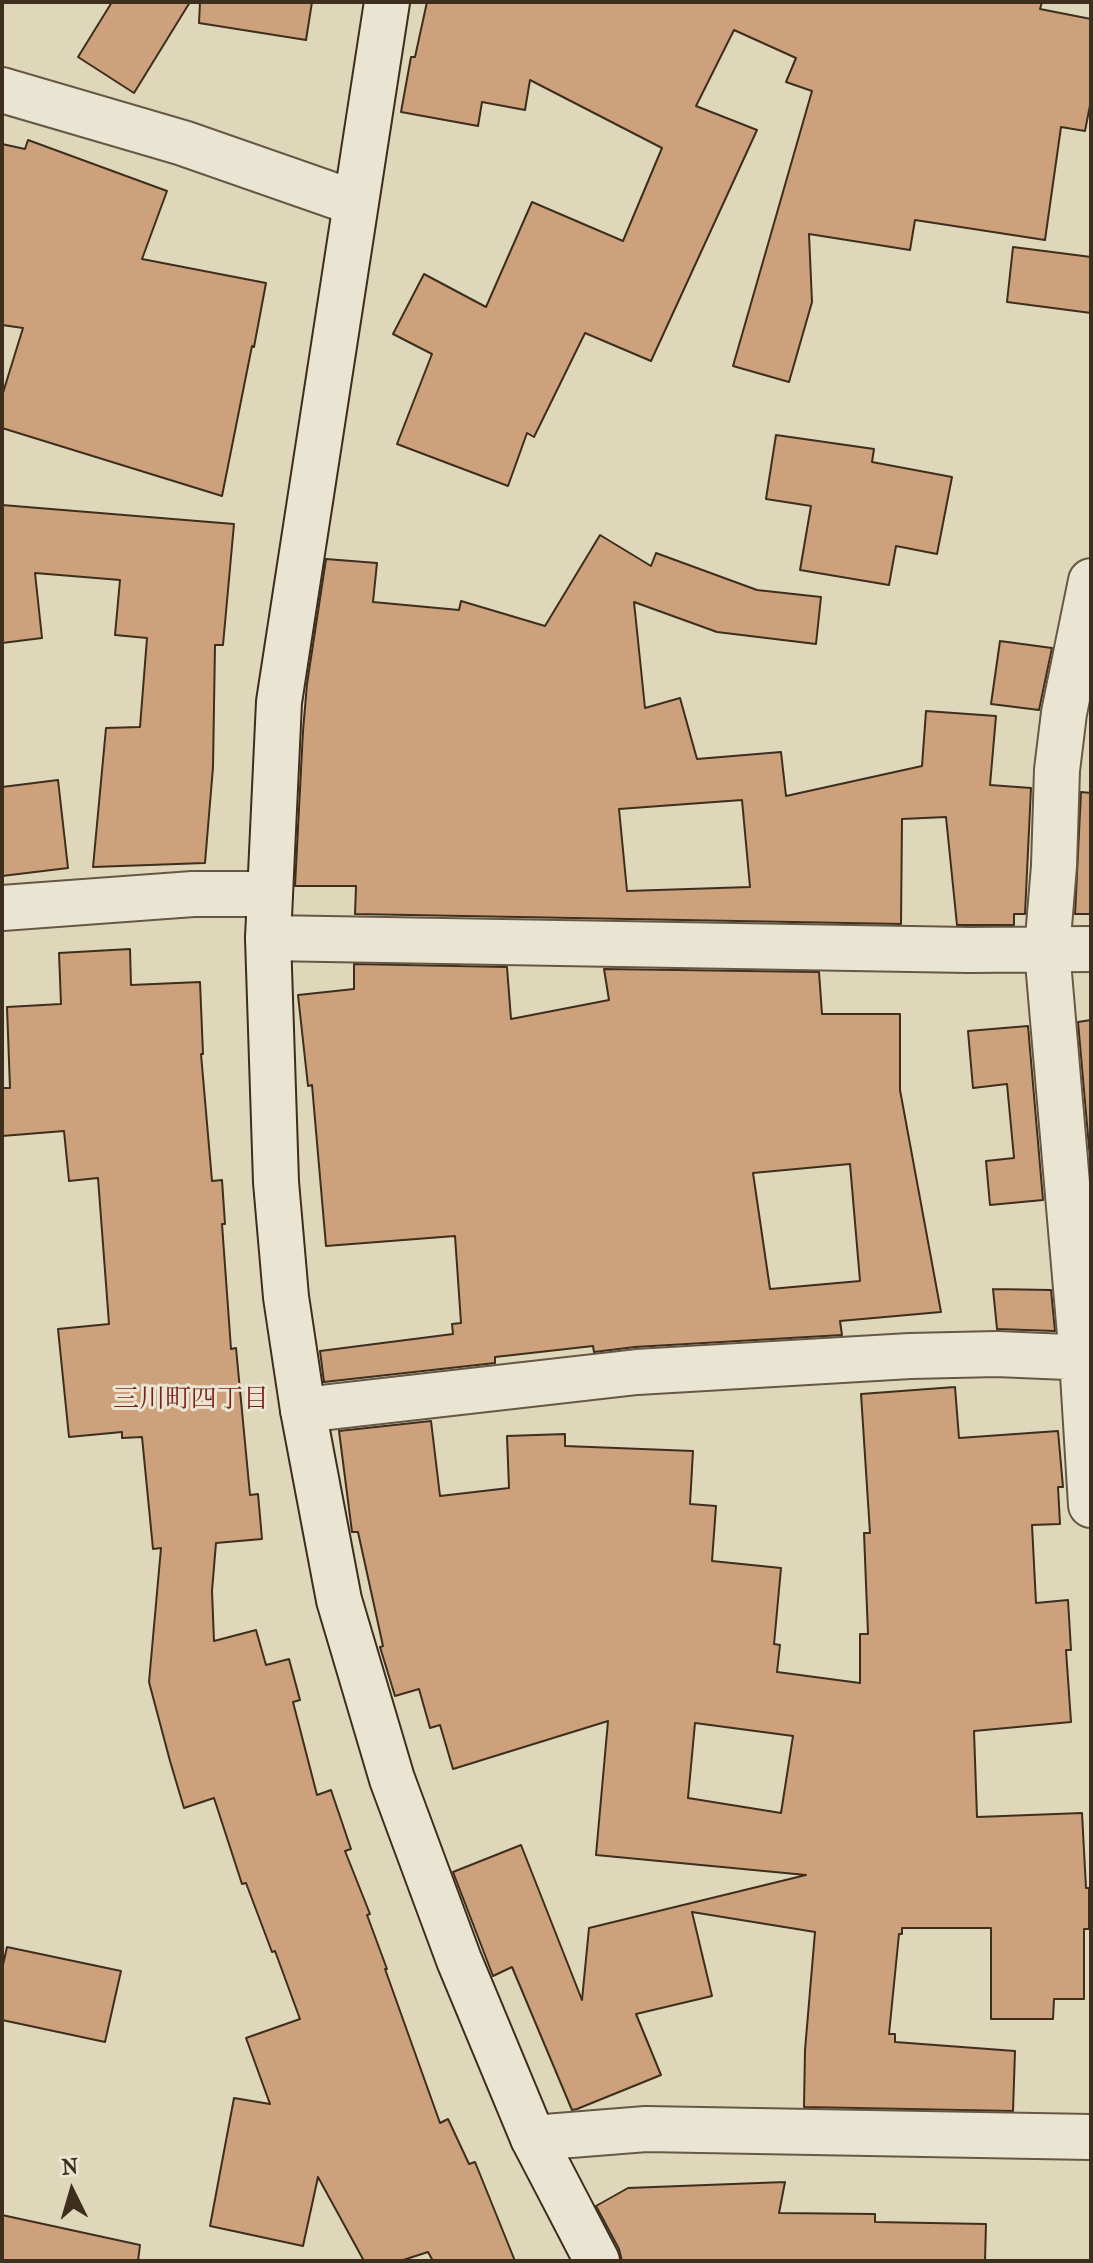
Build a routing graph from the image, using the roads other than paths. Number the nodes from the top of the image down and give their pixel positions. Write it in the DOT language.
graph roads {
  1 [pos="387,2"];
  2 [pos="2,90"];
  3 [pos="355,203"];
  4 [pos="1091,581"];
  5 [pos="270,894"];
  6 [pos="2,908"];
  7 [pos="268,938"];
  8 [pos="1091,949"];
  9 [pos="1047,950"];
  10 [pos="1086,1358"];
  11 [pos="303,1410"];
  12 [pos="1091,1505"];
  13 [pos="1091,2137"];
  14 [pos="533,2138"];
  15 [pos="597,2261"];
  1 -- 3 [label="street"];
  2 -- 3 [label="street"];
  3 -- 5 [label="street"];
  4 -- 9 [label="street"];
  5 -- 6 [label="street"];
  5 -- 7 [label="street"];
  7 -- 9 [label="street"];
  7 -- 11 [label="street"];
  8 -- 9 [label="street"];
  9 -- 10 [label="street"];
  10 -- 11 [label="street"];
  10 -- 12 [label="street"];
  11 -- 14 [label="street"];
  13 -- 14 [label="street"];
  14 -- 15 [label="street"];
}
